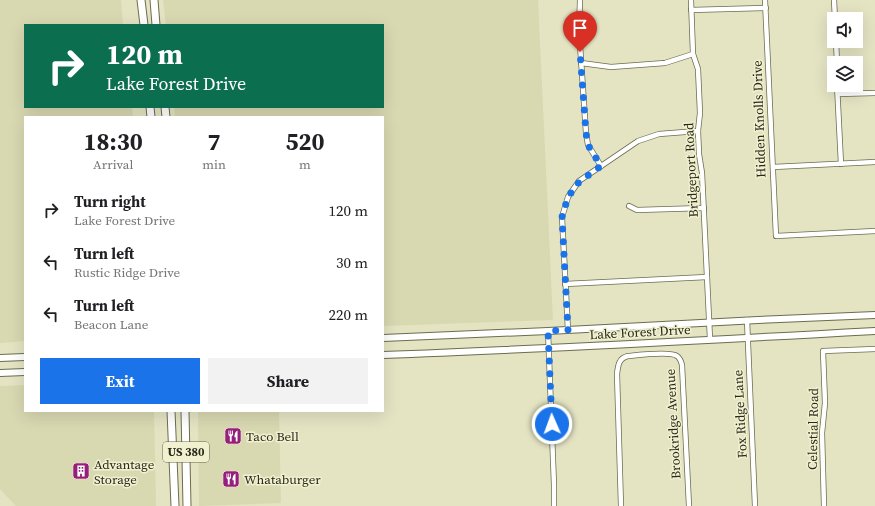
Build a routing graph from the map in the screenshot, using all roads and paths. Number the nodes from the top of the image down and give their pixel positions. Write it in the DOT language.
graph roads {
  1 [pos="141,0"];
  2 [pos="154,0"];
  3 [pos="580,0"];
  4 [pos="691,0"];
  5 [pos="765,0"];
  6 [pos="834,0"];
  7 [pos="766,8"];
  8 [pos="692,10"];
  9 [pos="835,12"];
  10 [pos="144,24"];
  11 [pos="156,24"];
  12 [pos="693,54"];
  13 [pos="581,63"];
  14 [pos="875,93"];
  15 [pos="838,94"];
  16 [pos="698,131"];
  17 [pos="875,162"];
  18 [pos="841,164"];
  19 [pos="601,166"];
  20 [pos="773,167"];
  21 [pos="629,206"];
  22 [pos="704,208"];
  23 [pos="875,231"];
  24 [pos="707,277"];
  25 [pos="565,284"];
  26 [pos="875,315"];
  27 [pos="747,320"];
  28 [pos="709,322"];
  29 [pos="568,330"];
  30 [pos="548,331"];
  31 [pos="875,332"];
  32 [pos="748,337"];
  33 [pos="384,338"];
  34 [pos="710,339"];
  35 [pos="549,348"];
  36 [pos="875,349"];
  37 [pos="384,355"];
  38 [pos="24,357"];
  39 [pos="0,358"];
  40 [pos="24,372"];
  41 [pos="0,373"];
  42 [pos="172,412"];
  43 [pos="184,412"];
  44 [pos="174,494"];
  45 [pos="187,494"];
  46 [pos="175,506"];
  47 [pos="187,506"];
  48 [pos="554,506"];
  49 [pos="621,506"];
  50 [pos="689,506"];
  51 [pos="755,506"];
  52 [pos="824,506"];
  1 -- 10 [label="highway"];
  2 -- 11 [label="highway"];
  3 -- 13 [label="street"];
  4 -- 8 [label="street, Bridgeport Road"];
  5 -- 7 [label="street, Hidden Knolls Drive"];
  6 -- 9 [label="street"];
  7 -- 8 [label="street"];
  7 -- 20 [label="street, Hidden Knolls Drive"];
  8 -- 12 [label="street, Bridgeport Road"];
  12 -- 13 [label="street"];
  12 -- 16 [label="street, Bridgeport Road"];
  13 -- 19 [label="street"];
  14 -- 15 [label="street"];
  15 -- 18 [label="street"];
  16 -- 19 [label="street"];
  16 -- 22 [label="street, Bridgeport Road"];
  17 -- 18 [label="street"];
  18 -- 20 [label="street"];
  19 -- 25 [label="street"];
  20 -- 23 [label="street, Hidden Knolls Drive"];
  21 -- 22 [label="street"];
  22 -- 24 [label="street, Bridgeport Road"];
  24 -- 25 [label="street"];
  24 -- 28 [label="street, Bridgeport Road"];
  25 -- 29 [label="street"];
  26 -- 27 [label="main road, Lake Forest Drive"];
  27 -- 28 [label="main road, Lake Forest Drive"];
  27 -- 32 [label="street, Fox Ridge Lane"];
  28 -- 29 [label="main road, Lake Forest Drive"];
  28 -- 34 [label="street, Bridgeport Road"];
  29 -- 30 [label="main road, Lake Forest Drive"];
  30 -- 33 [label="main road, Lake Forest Drive"];
  30 -- 35 [label="street"];
  31 -- 32 [label="main road, Lake Forest Drive"];
  32 -- 34 [label="main road, Lake Forest Drive"];
  32 -- 51 [label="street, Fox Ridge Lane"];
  34 -- 35 [label="main road, Lake Forest Drive"];
  35 -- 37 [label="main road, Lake Forest Drive"];
  35 -- 48 [label="street"];
  36 -- 52 [label="street, Celestial Road"];
  38 -- 39 [label="main road"];
  40 -- 41 [label="main road"];
  42 -- 44 [label="highway, US 380"];
  43 -- 45 [label="highway, US 380"];
  44 -- 45 [label="highway"];
  44 -- 46 [label="highway, US 380"];
  45 -- 47 [label="highway, US 380"];
  49 -- 50 [label="street, Brookridge Avenue"];
}
